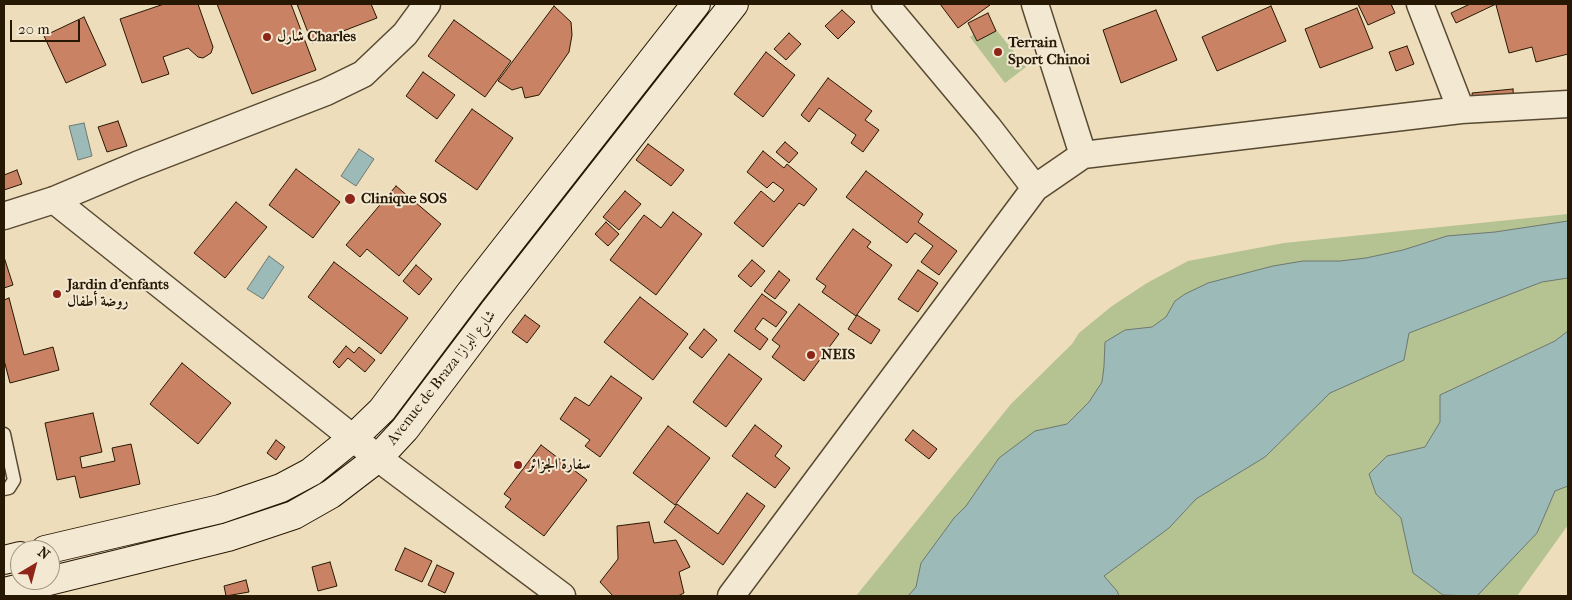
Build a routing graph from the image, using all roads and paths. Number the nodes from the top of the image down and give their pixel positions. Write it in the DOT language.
graph roads {
  1 [pos="427,4"];
  2 [pos="696,4"];
  3 [pos="734,4"];
  4 [pos="885,4"];
  5 [pos="1035,4"];
  6 [pos="1420,4"];
  7 [pos="1568,104"];
  8 [pos="1461,110"];
  9 [pos="1083,155"];
  10 [pos="1035,188"];
  11 [pos="54,200"];
  12 [pos="4,216"];
  13 [pos="4,434"];
  14 [pos="353,438"];
  15 [pos="378,458"];
  16 [pos="4,489"];
  17 [pos="60,546"];
  18 [pos="4,592"];
  19 [pos="562,596"];
  20 [pos="731,596"];
  1 -- 11 [label="street"];
  2 -- 14 [label="main road, Avenue de Braza شارع البرازا"];
  3 -- 15 [label="main road, Avenue de Braza شارع البرازا"];
  4 -- 10 [label="street"];
  5 -- 9 [label="street"];
  6 -- 8 [label="street"];
  7 -- 8 [label="street"];
  8 -- 9 [label="street"];
  9 -- 10 [label="street"];
  10 -- 20 [label="street"];
  11 -- 12 [label="street"];
  11 -- 14 [label="street"];
  13 -- 16 [label="lane"];
  14 -- 15 [label="street"];
  14 -- 17 [label="main road, Avenue de Braza شارع البرازا"];
  15 -- 18 [label="main road, Avenue de Braza شارع البرازا"];
  15 -- 19 [label="street"];
}
